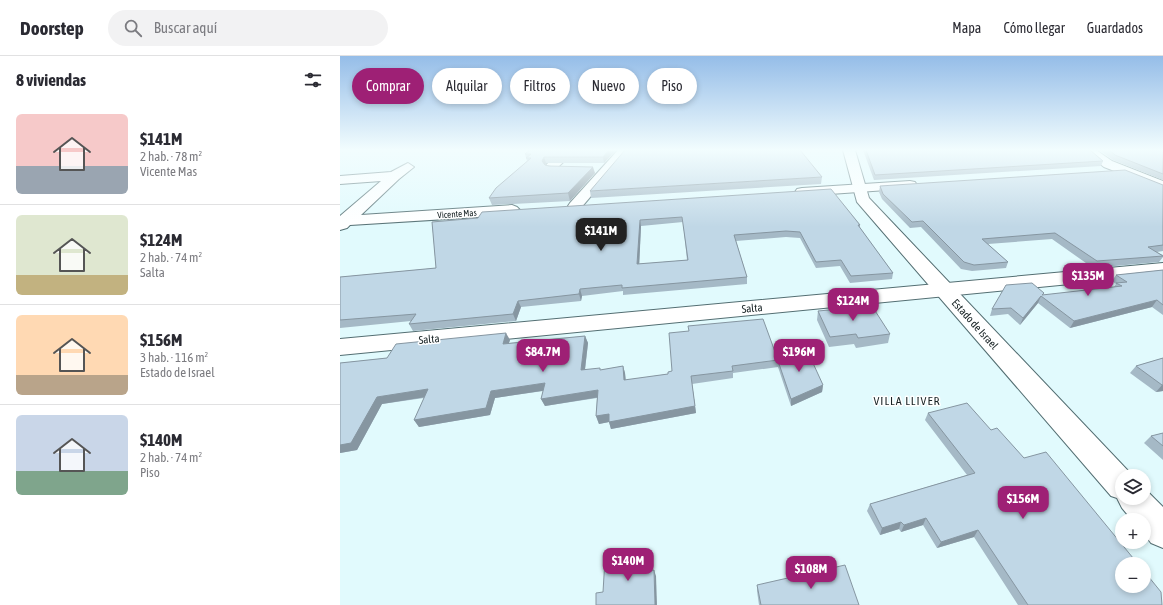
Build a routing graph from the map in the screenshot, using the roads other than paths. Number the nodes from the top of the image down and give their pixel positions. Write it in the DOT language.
graph roads {
  1 [pos="394,176"];
  2 [pos="546,176"];
  3 [pos="602,176"];
  4 [pos="855,176"];
  5 [pos="1138,176"];
  6 [pos="340,180"];
  7 [pos="543,180"];
  8 [pos="921,184"];
  9 [pos="1163,186"];
  10 [pos="859,188"];
  11 [pos="788,192"];
  12 [pos="591,205"];
  13 [pos="575,206"];
  14 [pos="559,207"];
  15 [pos="528,209"];
  16 [pos="342,223"];
  17 [pos="1163,269"];
  18 [pos="945,290"];
  19 [pos="340,347"];
  20 [pos="1115,478"];
  21 [pos="1139,505"];
  22 [pos="1163,531"];
  1 -- 6 [label="street"];
  1 -- 16 [label="street"];
  2 -- 7 [label="street"];
  3 -- 13 [label="street"];
  4 -- 10 [label="street, Estado de Israel"];
  5 -- 9 [label="street"];
  8 -- 10 [label="street"];
  10 -- 11 [label="street"];
  10 -- 18 [label="street, Estado de Israel"];
  12 -- 13 [label="street"];
  13 -- 14 [label="street"];
  15 -- 16 [label="street, Vicente Mas"];
  17 -- 18 [label="street, Salta"];
  18 -- 19 [label="street, Salta"];
  18 -- 20 [label="street, Estado de Israel"];
  21 -- 22 [label="street"];
}
